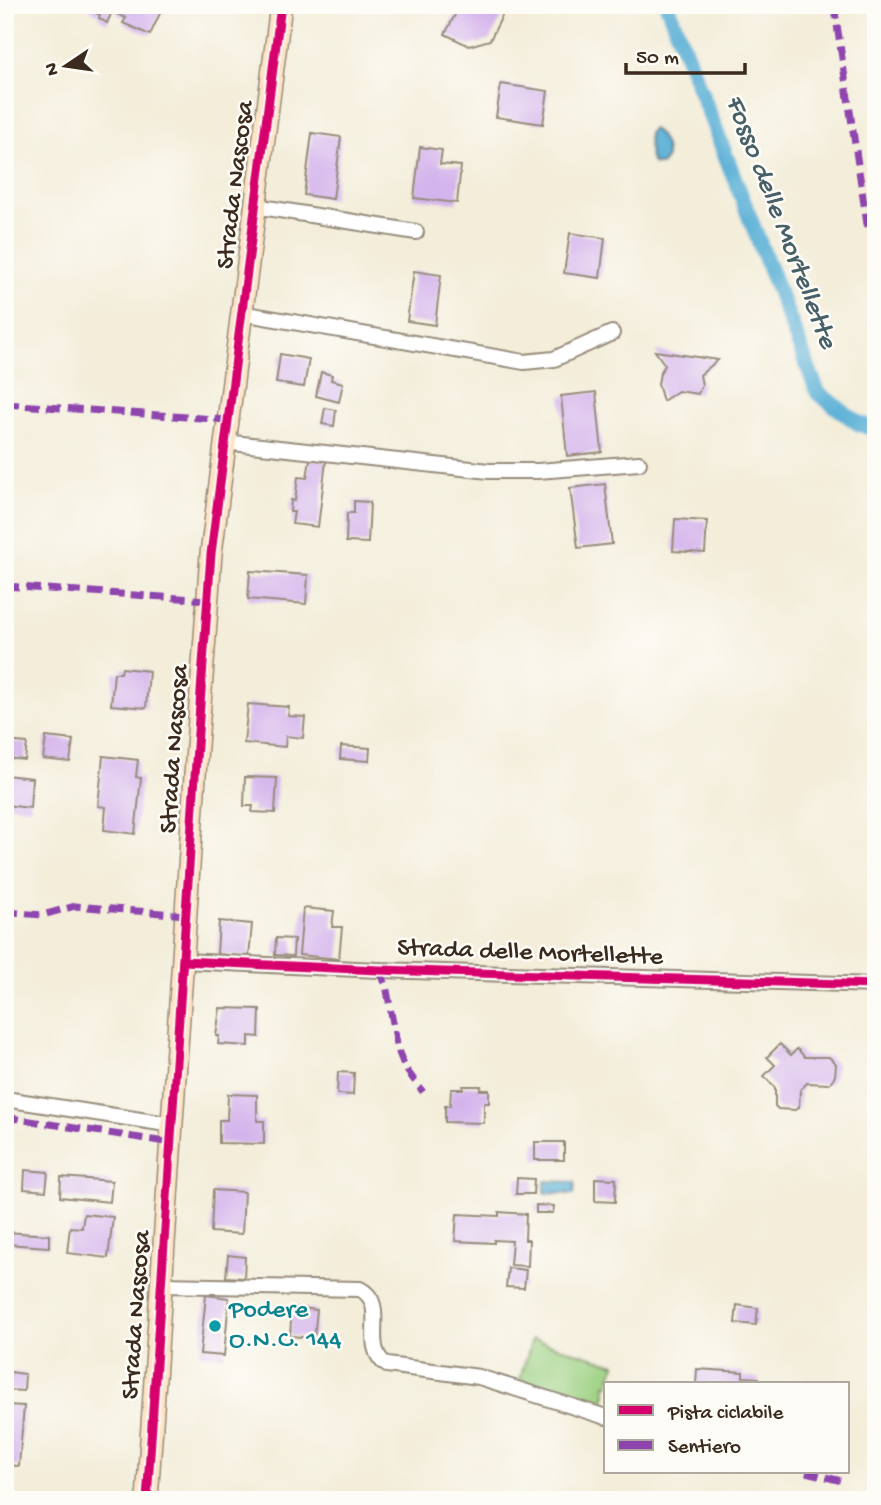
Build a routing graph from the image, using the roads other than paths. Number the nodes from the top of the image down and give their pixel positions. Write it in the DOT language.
graph roads {
  1 [pos="281,5"];
  2 [pos="255,206"];
  3 [pos="416,232"];
  4 [pos="241,313"];
  5 [pos="612,333"];
  6 [pos="225,442"];
  7 [pos="639,463"];
  8 [pos="183,961"];
  9 [pos="876,985"];
  10 [pos="5,1099"];
  11 [pos="173,1125"];
  12 [pos="161,1285"];
  13 [pos="604,1416"];
  14 [pos="147,1500"];
  1 -- 2 [label="street, Strada Nascosa"];
  2 -- 3 [label="street, Strada Nascosa"];
  2 -- 4 [label="street, Strada Nascosa"];
  4 -- 5 [label="street"];
  4 -- 6 [label="street, Strada Nascosa"];
  6 -- 7 [label="street"];
  6 -- 8 [label="street, Strada Nascosa"];
  8 -- 9 [label="street, Strada delle Mortellette"];
  8 -- 11 [label="street, Strada Nascosa"];
  10 -- 11 [label="street"];
  11 -- 12 [label="street, Strada Nascosa"];
  12 -- 13 [label="street, Strada Nascosa"];
  12 -- 14 [label="street, Strada Nascosa"];
}
